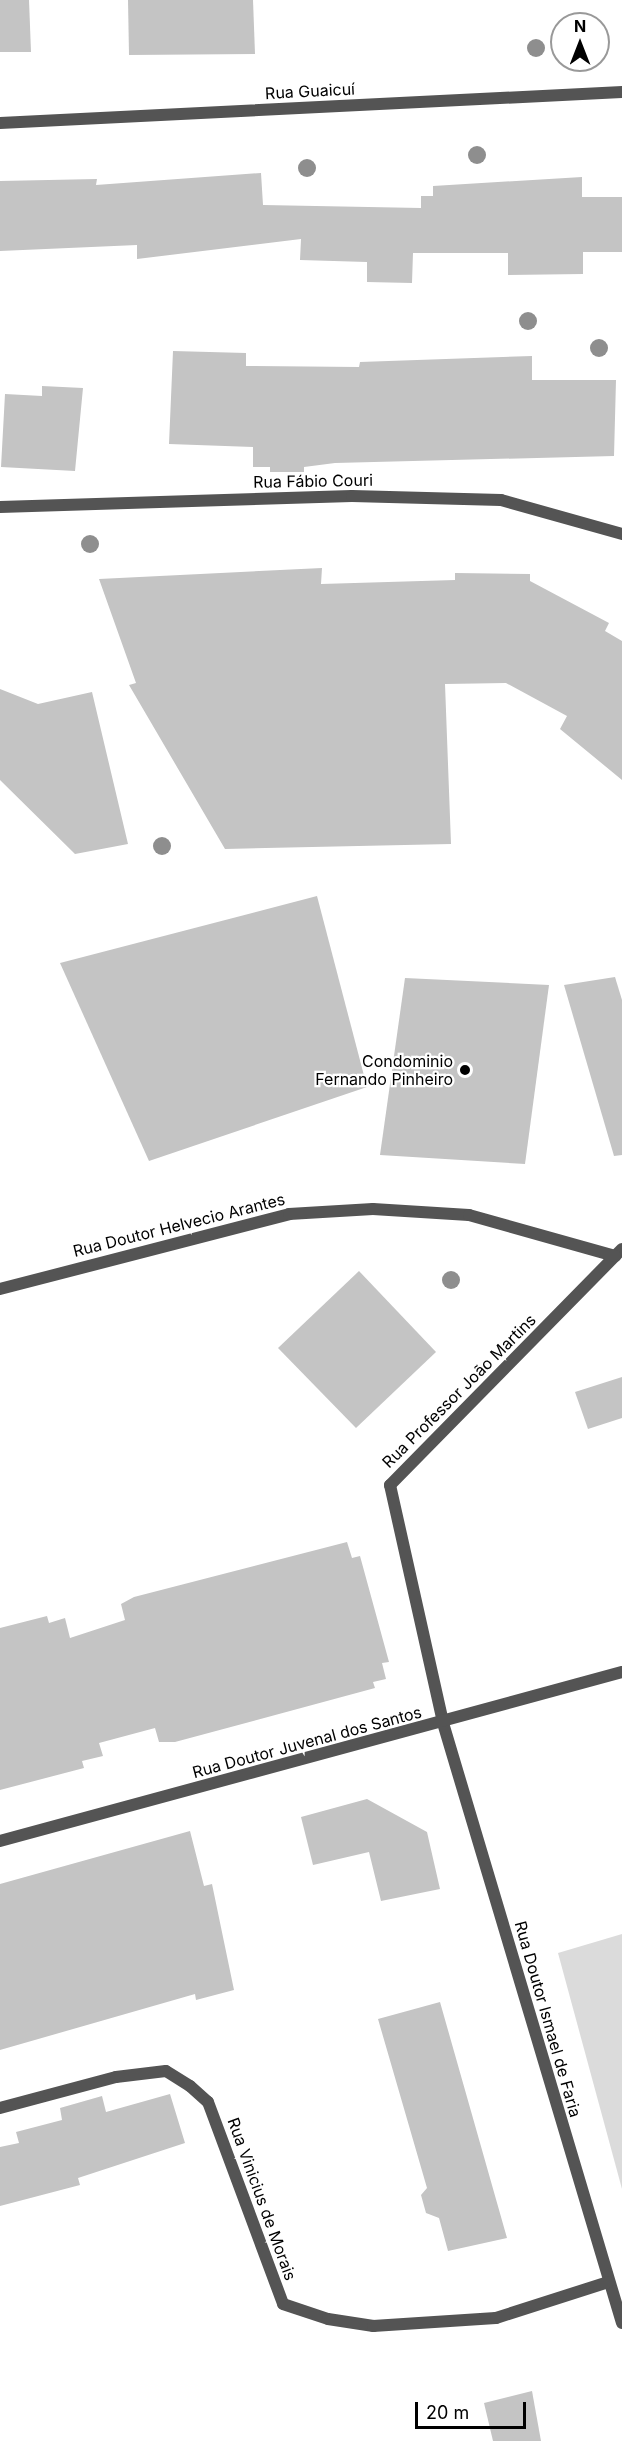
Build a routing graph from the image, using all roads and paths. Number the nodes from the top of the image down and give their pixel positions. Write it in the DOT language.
graph roads {
  1 [pos="622,92"];
  2 [pos="0,123"];
  3 [pos="0,507"];
  4 [pos="622,534"];
  5 [pos="619,1253"];
  6 [pos="0,1289"];
  7 [pos="622,1672"];
  8 [pos="443,1723"];
  9 [pos="0,1841"];
  10 [pos="0,2108"];
  11 [pos="608,2282"];
  12 [pos="622,2323"];
  1 -- 2 [label="street, Rua Guaicuí"];
  3 -- 4 [label="street, Rua Fábio Couri"];
  5 -- 6 [label="street, Rua Doutor Helvecio Arantes"];
  5 -- 8 [label="street, Rua Professor João Martins"];
  7 -- 8 [label="street, Rua Doutor Juvenal dos Santos"];
  8 -- 9 [label="street, Rua Doutor Juvenal dos Santos"];
  8 -- 11 [label="street, Rua Doutor Ismael de Faria"];
  10 -- 11 [label="street, Rua Vinicius de Morais"];
  11 -- 12 [label="street, Rua Doutor Ismael de Faria"];
}
